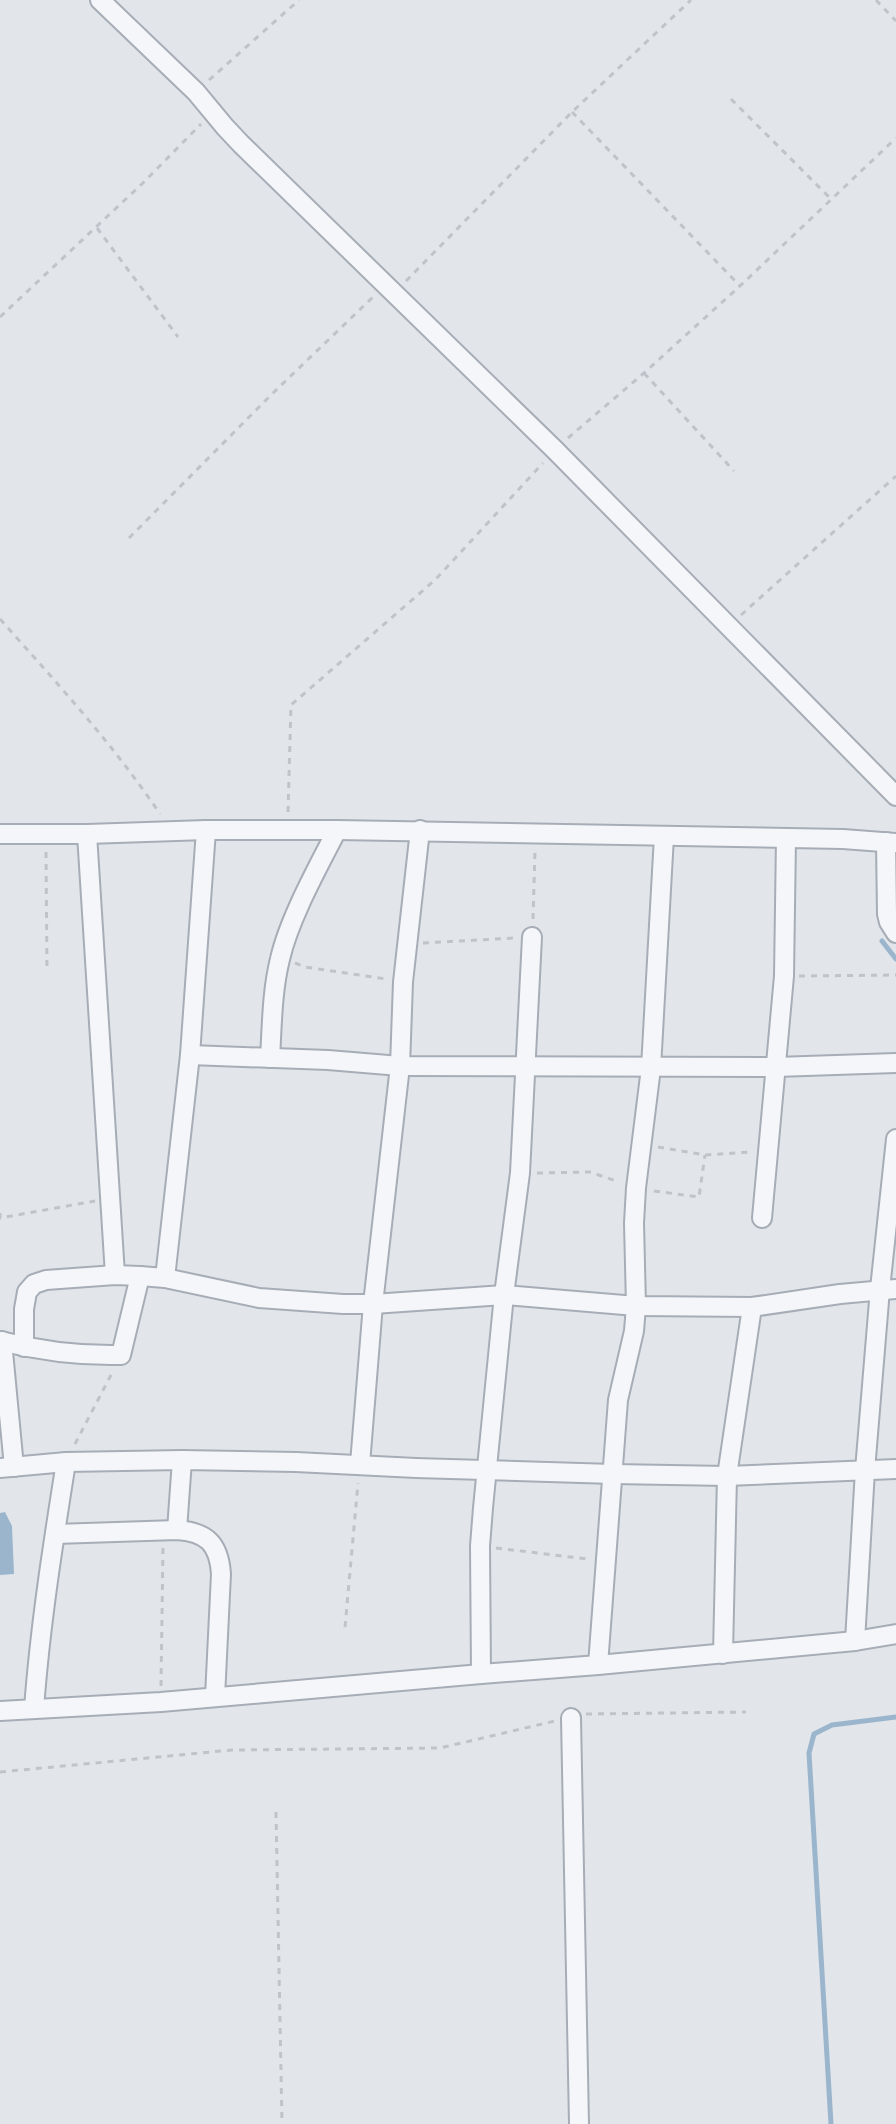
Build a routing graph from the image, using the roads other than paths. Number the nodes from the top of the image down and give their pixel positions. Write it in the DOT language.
graph roads {
  1 [pos="100,0"];
  2 [pos="896,796"];
  3 [pos="206,830"];
  4 [pos="337,830"];
  5 [pos="420,830"];
  6 [pos="0,834"];
  7 [pos="87,834"];
  8 [pos="664,836"];
  9 [pos="786,838"];
  10 [pos="891,843"];
  11 [pos="896,933"];
  12 [pos="532,937"];
  13 [pos="190,1055"];
  14 [pos="270,1058"];
  15 [pos="896,1063"];
  16 [pos="400,1066"];
  17 [pos="525,1066"];
  18 [pos="776,1067"];
  19 [pos="651,1068"];
  20 [pos="896,1139"];
  21 [pos="762,1218"];
  22 [pos="115,1275"];
  23 [pos="140,1276"];
  24 [pos="165,1278"];
  25 [pos="888,1289"];
  26 [pos="504,1295"];
  27 [pos="373,1304"];
  28 [pos="636,1306"];
  29 [pos="752,1307"];
  30 [pos="1,1341"];
  31 [pos="24,1347"];
  32 [pos="182,1460"];
  33 [pos="66,1462"];
  34 [pos="360,1464"];
  35 [pos="7,1467"];
  36 [pos="486,1469"];
  37 [pos="896,1469"];
  38 [pos="865,1470"];
  39 [pos="613,1474"];
  40 [pos="727,1476"];
  41 [pos="170,1530"];
  42 [pos="55,1534"];
  43 [pos="896,1634"];
  44 [pos="855,1641"];
  45 [pos="723,1654"];
  46 [pos="598,1665"];
  47 [pos="481,1674"];
  48 [pos="215,1697"];
  49 [pos="34,1709"];
  50 [pos="0,1711"];
  51 [pos="571,1718"];
  52 [pos="579,2124"];
  1 -- 2 [label="street"];
  3 -- 4 [label="street"];
  3 -- 7 [label="street"];
  3 -- 13 [label="street"];
  4 -- 5 [label="street"];
  4 -- 14 [label="street"];
  5 -- 8 [label="street"];
  5 -- 16 [label="street"];
  6 -- 7 [label="street"];
  7 -- 22 [label="street"];
  8 -- 9 [label="street"];
  8 -- 19 [label="street"];
  9 -- 10 [label="street"];
  9 -- 18 [label="street"];
  10 -- 11 [label="street"];
  12 -- 17 [label="street"];
  13 -- 14 [label="street"];
  13 -- 24 [label="street"];
  14 -- 16 [label="street"];
  15 -- 18 [label="street"];
  16 -- 17 [label="street"];
  16 -- 27 [label="street"];
  17 -- 19 [label="street"];
  17 -- 26 [label="street"];
  18 -- 19 [label="street"];
  18 -- 21 [label="street"];
  19 -- 28 [label="street"];
  20 -- 25 [label="street"];
  22 -- 23 [label="street"];
  22 -- 31 [label="street"];
  23 -- 24 [label="street"];
  23 -- 31 [label="street"];
  24 -- 27 [label="street"];
  25 -- 29 [label="street"];
  25 -- 38 [label="street"];
  26 -- 27 [label="street"];
  26 -- 28 [label="street"];
  26 -- 36 [label="street"];
  27 -- 34 [label="street"];
  28 -- 29 [label="street"];
  28 -- 39 [label="street"];
  29 -- 40 [label="street"];
  30 -- 31 [label="street"];
  30 -- 35 [label="street"];
  32 -- 33 [label="street"];
  32 -- 34 [label="street"];
  32 -- 41 [label="street"];
  33 -- 35 [label="street"];
  33 -- 42 [label="street"];
  34 -- 36 [label="street"];
  36 -- 39 [label="street"];
  36 -- 47 [label="street"];
  37 -- 38 [label="street"];
  38 -- 40 [label="street"];
  38 -- 44 [label="street"];
  39 -- 40 [label="street"];
  39 -- 46 [label="street"];
  40 -- 45 [label="street"];
  41 -- 42 [label="street"];
  41 -- 48 [label="street"];
  42 -- 49 [label="street"];
  43 -- 44 [label="street"];
  44 -- 45 [label="street"];
  45 -- 46 [label="street"];
  46 -- 47 [label="street"];
  47 -- 48 [label="street"];
  48 -- 49 [label="street"];
  49 -- 50 [label="street"];
  51 -- 52 [label="street"];
}
